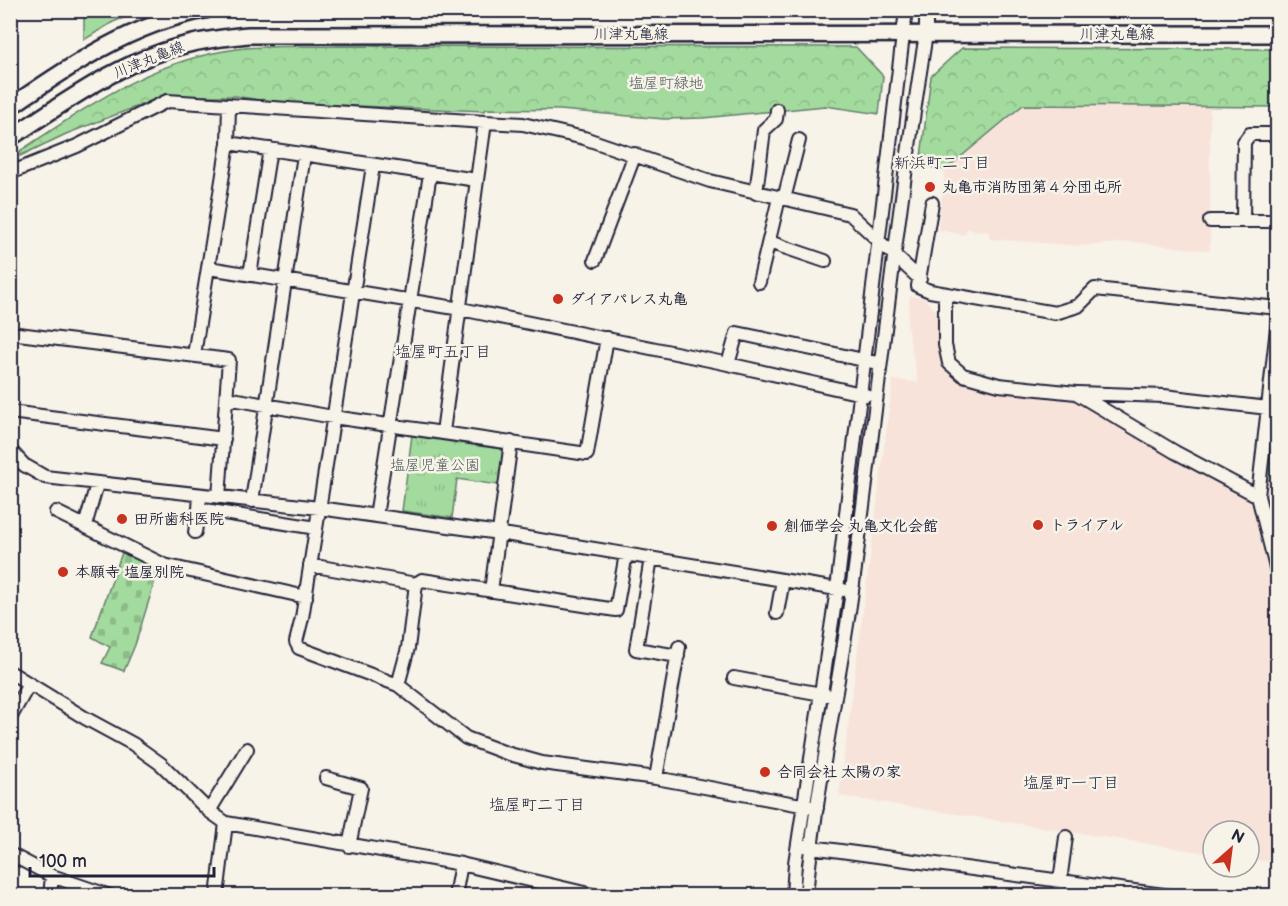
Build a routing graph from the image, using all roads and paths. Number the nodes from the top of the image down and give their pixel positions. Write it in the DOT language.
graph roads {
  1 [pos="205,10"];
  2 [pos="906,10"];
  3 [pos="926,10"];
  4 [pos="904,34"];
  5 [pos="926,34"];
  6 [pos="1278,34"];
  7 [pos="229,106"];
  8 [pos="10,107"];
  9 [pos="777,110"];
  10 [pos="485,122"];
  11 [pos="1278,134"];
  12 [pos="10,138"];
  13 [pos="799,140"];
  14 [pos="228,143"];
  15 [pos="270,150"];
  16 [pos="635,154"];
  17 [pos="304,155"];
  18 [pos="373,166"];
  19 [pos="10,173"];
  20 [pos="430,174"];
  21 [pos="477,180"];
  22 [pos="756,193"];
  23 [pos="782,199"];
  24 [pos="932,203"];
  25 [pos="1210,221"];
  26 [pos="1243,221"];
  27 [pos="1278,221"];
  28 [pos="879,240"];
  29 [pos="769,242"];
  30 [pos="893,253"];
  31 [pos="595,260"];
  32 [pos="825,261"];
  33 [pos="208,268"];
  34 [pos="250,275"];
  35 [pos="920,279"];
  36 [pos="285,281"];
  37 [pos="759,282"];
  38 [pos="353,291"];
  39 [pos="945,294"];
  40 [pos="408,300"];
  41 [pos="1278,308"];
  42 [pos="461,309"];
  43 [pos="1278,319"];
  44 [pos="10,333"];
  45 [pos="608,338"];
  46 [pos="194,355"];
  47 [pos="865,361"];
  48 [pos="728,364"];
  49 [pos="880,364"];
  50 [pos="859,393"];
  51 [pos="1076,393"];
  52 [pos="876,397"];
  53 [pos="227,398"];
  54 [pos="266,404"];
  55 [pos="1268,408"];
  56 [pos="10,412"];
  57 [pos="333,417"];
  58 [pos="390,424"];
  59 [pos="443,432"];
  60 [pos="224,439"];
  61 [pos="512,442"];
  62 [pos="10,450"];
  63 [pos="97,484"];
  64 [pos="200,495"];
  65 [pos="1258,496"];
  66 [pos="219,497"];
  67 [pos="252,501"];
  68 [pos="270,502"];
  69 [pos="290,505"];
  70 [pos="199,508"];
  71 [pos="319,508"];
  72 [pos="56,512"];
  73 [pos="376,516"];
  74 [pos="267,520"];
  75 [pos="288,523"];
  76 [pos="85,526"];
  77 [pos="316,528"];
  78 [pos="195,532"];
  79 [pos="499,533"];
  80 [pos="626,554"];
  81 [pos="651,558"];
  82 [pos="310,565"];
  83 [pos="1278,576"];
  84 [pos="783,580"];
  85 [pos="417,584"];
  86 [pos="837,589"];
  87 [pos="491,591"];
  88 [pos="852,591"];
  89 [pos="306,597"];
  90 [pos="777,613"];
  91 [pos="10,672"];
  92 [pos="734,678"];
  93 [pos="28,684"];
  94 [pos="398,685"];
  95 [pos="821,694"];
  96 [pos="836,697"];
  97 [pos="10,718"];
  98 [pos="247,749"];
  99 [pos="326,778"];
  100 [pos="656,778"];
  101 [pos="803,806"];
  102 [pos="817,808"];
  103 [pos="209,811"];
  104 [pos="226,823"];
  105 [pos="1066,837"];
  106 [pos="798,845"];
  107 [pos="349,846"];
  108 [pos="811,847"];
  109 [pos="10,854"];
  110 [pos="461,864"];
  111 [pos="52,876"];
  112 [pos="1060,881"];
  113 [pos="50,896"];
  114 [pos="110,896"];
  115 [pos="217,896"];
  116 [pos="455,896"];
  117 [pos="597,896"];
  118 [pos="794,896"];
  119 [pos="806,896"];
  120 [pos="1058,896"];
  121 [pos="1171,896"];
  1 -- 8 [label="main road, 川津丸亀線"];
  2 -- 4 [label="street"];
  3 -- 5 [label="street"];
  4 -- 5 [label="main road, 川津丸亀線"];
  4 -- 12 [label="main road, 川津丸亀線"];
  4 -- 28 [label="street"];
  5 -- 6 [label="main road, 川津丸亀線"];
  5 -- 30 [label="street"];
  7 -- 10 [label="street"];
  7 -- 14 [label="street"];
  7 -- 19 [label="street"];
  9 -- 22 [label="street"];
  10 -- 16 [label="street"];
  10 -- 21 [label="street"];
  11 -- 26 [label="street"];
  13 -- 23 [label="street"];
  14 -- 15 [label="street"];
  14 -- 33 [label="street"];
  15 -- 17 [label="street"];
  15 -- 34 [label="street"];
  16 -- 22 [label="street"];
  16 -- 31 [label="street"];
  17 -- 18 [label="street"];
  17 -- 36 [label="street"];
  18 -- 20 [label="street"];
  18 -- 38 [label="street"];
  20 -- 21 [label="street"];
  20 -- 40 [label="street"];
  21 -- 42 [label="street"];
  22 -- 23 [label="street"];
  23 -- 28 [label="street"];
  23 -- 29 [label="street"];
  24 -- 35 [label="street"];
  25 -- 26 [label="street"];
  26 -- 27 [label="street"];
  28 -- 30 [label="street"];
  28 -- 47 [label="street"];
  29 -- 32 [label="street"];
  29 -- 37 [label="street"];
  30 -- 35 [label="street"];
  30 -- 49 [label="street"];
  33 -- 34 [label="street"];
  33 -- 46 [label="street"];
  34 -- 36 [label="street"];
  35 -- 39 [label="street"];
  36 -- 38 [label="street"];
  36 -- 54 [label="street"];
  38 -- 40 [label="street"];
  38 -- 57 [label="street"];
  39 -- 41 [label="street"];
  39 -- 51 [label="street"];
  40 -- 42 [label="street"];
  40 -- 58 [label="street"];
  42 -- 45 [label="street"];
  42 -- 59 [label="street"];
  43 -- 55 [label="street"];
  44 -- 46 [label="street"];
  45 -- 48 [label="street"];
  45 -- 61 [label="street"];
  46 -- 53 [label="street"];
  47 -- 48 [label="street"];
  47 -- 49 [label="street"];
  47 -- 50 [label="street"];
  48 -- 50 [label="street"];
  49 -- 52 [label="street"];
  50 -- 52 [label="street"];
  50 -- 86 [label="street"];
  51 -- 55 [label="street"];
  51 -- 65 [label="street"];
  52 -- 88 [label="street"];
  53 -- 54 [label="street"];
  53 -- 60 [label="street"];
  54 -- 57 [label="street"];
  54 -- 67 [label="street"];
  55 -- 65 [label="street"];
  56 -- 60 [label="street"];
  57 -- 58 [label="street"];
  57 -- 71 [label="street"];
  58 -- 59 [label="street"];
  58 -- 73 [label="street"];
  59 -- 61 [label="street"];
  60 -- 66 [label="street"];
  61 -- 79 [label="street"];
  62 -- 63 [label="street"];
  63 -- 64 [label="street"];
  63 -- 76 [label="street"];
  64 -- 66 [label="street"];
  64 -- 70 [label="street"];
  65 -- 83 [label="street"];
  66 -- 67 [label="street"];
  67 -- 68 [label="street"];
  68 -- 69 [label="street"];
  68 -- 74 [label="street"];
  69 -- 71 [label="street"];
  69 -- 75 [label="street"];
  70 -- 74 [label="street"];
  70 -- 78 [label="street"];
  71 -- 73 [label="street"];
  71 -- 77 [label="street"];
  72 -- 76 [label="street"];
  73 -- 79 [label="street"];
  74 -- 75 [label="street"];
  75 -- 77 [label="street"];
  76 -- 89 [label="street"];
  77 -- 82 [label="street"];
  79 -- 80 [label="street"];
  79 -- 87 [label="street"];
  80 -- 81 [label="street"];
  80 -- 87 [label="street"];
  81 -- 84 [label="street"];
  81 -- 100 [label="street"];
  82 -- 85 [label="street"];
  82 -- 89 [label="street"];
  84 -- 86 [label="street"];
  84 -- 90 [label="street"];
  85 -- 87 [label="street"];
  85 -- 94 [label="street"];
  86 -- 88 [label="street"];
  86 -- 95 [label="street"];
  88 -- 96 [label="street"];
  89 -- 94 [label="street"];
  91 -- 93 [label="street"];
  92 -- 95 [label="street"];
  93 -- 97 [label="street"];
  93 -- 103 [label="street"];
  94 -- 100 [label="street"];
  95 -- 96 [label="street"];
  95 -- 101 [label="street"];
  96 -- 102 [label="street"];
  98 -- 103 [label="street"];
  99 -- 107 [label="street"];
  100 -- 101 [label="street"];
  101 -- 102 [label="street"];
  101 -- 106 [label="street"];
  102 -- 108 [label="street"];
  103 -- 104 [label="street"];
  104 -- 107 [label="street"];
  104 -- 115 [label="street"];
  105 -- 112 [label="street"];
  106 -- 108 [label="street"];
  106 -- 118 [label="street"];
  107 -- 110 [label="street"];
  108 -- 112 [label="street"];
  108 -- 119 [label="street"];
  109 -- 111 [label="street"];
  110 -- 116 [label="street"];
  110 -- 117 [label="street"];
  111 -- 113 [label="street"];
  111 -- 114 [label="street"];
  112 -- 120 [label="street"];
  112 -- 121 [label="street"];
}
